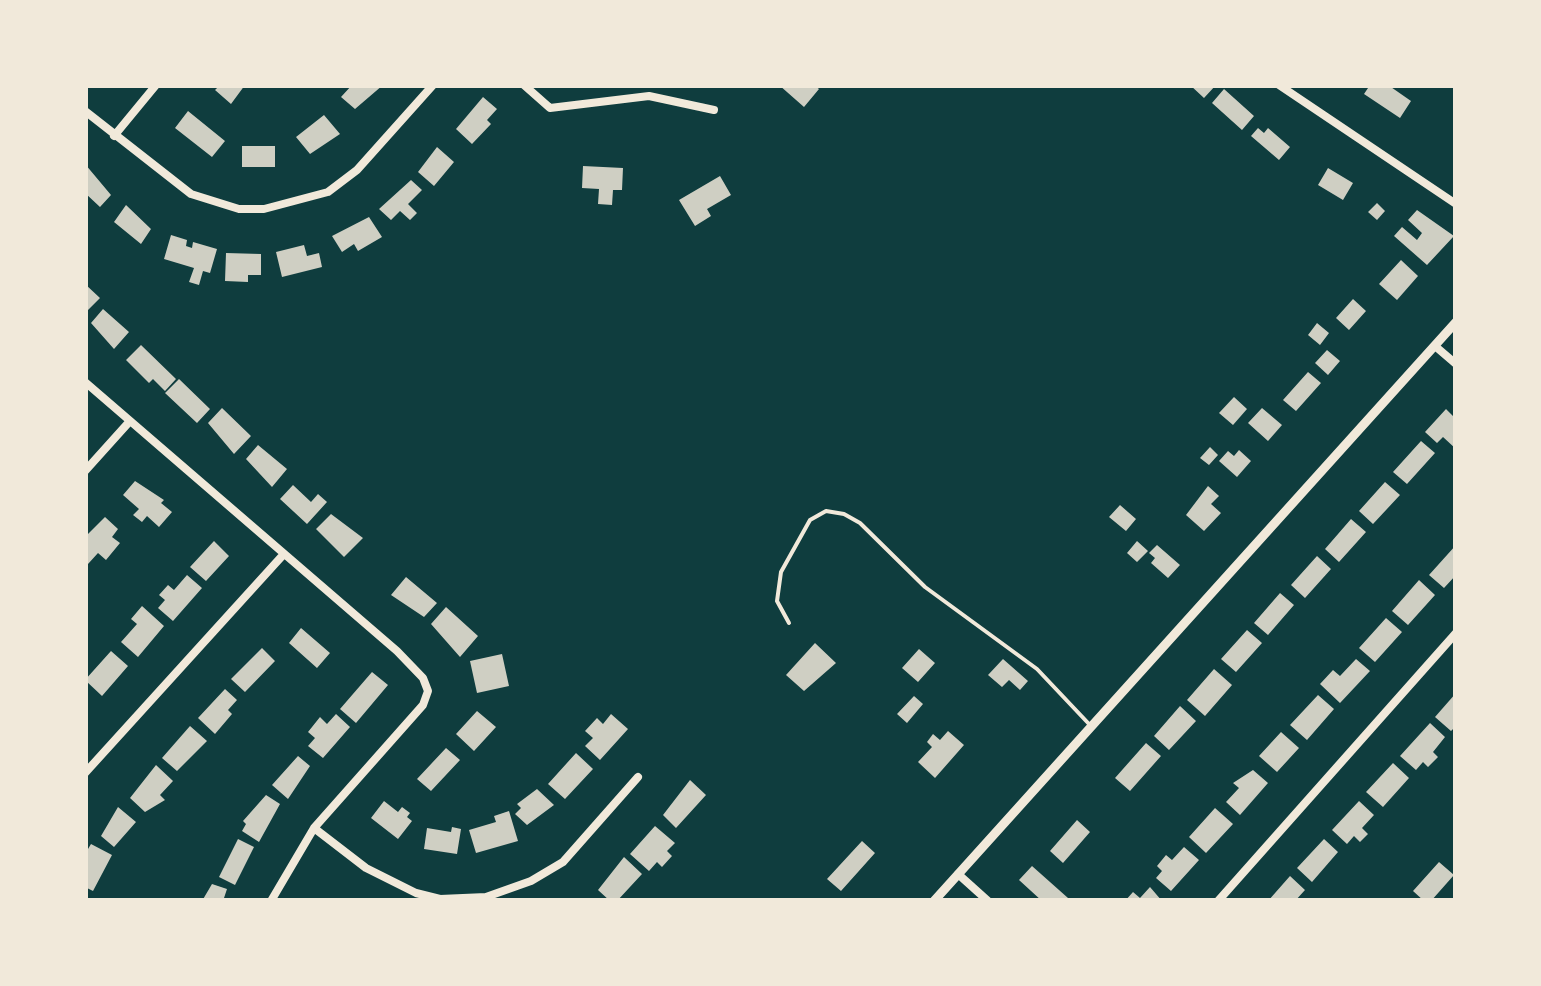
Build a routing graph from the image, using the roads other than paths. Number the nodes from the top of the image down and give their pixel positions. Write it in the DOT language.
graph roads {
  1 [pos="156,85"];
  2 [pos="433,85"];
  3 [pos="524,85"];
  4 [pos="1279,85"];
  5 [pos="85,110"];
  6 [pos="714,110"];
  7 [pos="114,136"];
  8 [pos="1456,204"];
  9 [pos="1456,322"];
  10 [pos="1435,346"];
  11 [pos="1456,364"];
  12 [pos="85,382"];
  13 [pos="130,421"];
  14 [pos="85,471"];
  15 [pos="283,555"];
  16 [pos="789,623"];
  17 [pos="1456,633"];
  18 [pos="1092,727"];
  19 [pos="85,774"];
  20 [pos="638,776"];
  21 [pos="314,828"];
  22 [pos="958,874"];
  23 [pos="271,901"];
  24 [pos="934,901"];
  25 [pos="988,901"];
  26 [pos="1218,901"];
  1 -- 7 [label="street"];
  2 -- 7 [label="street"];
  3 -- 6 [label="street"];
  4 -- 8 [label="street"];
  5 -- 7 [label="street"];
  9 -- 10 [label="street"];
  10 -- 11 [label="street"];
  10 -- 18 [label="street"];
  12 -- 13 [label="street"];
  13 -- 14 [label="street"];
  13 -- 15 [label="street"];
  15 -- 19 [label="street"];
  15 -- 21 [label="street"];
  16 -- 18 [label="lane"];
  17 -- 26 [label="street"];
  18 -- 22 [label="street"];
  20 -- 21 [label="street"];
  21 -- 23 [label="street"];
  22 -- 24 [label="street"];
  22 -- 25 [label="street"];
}
